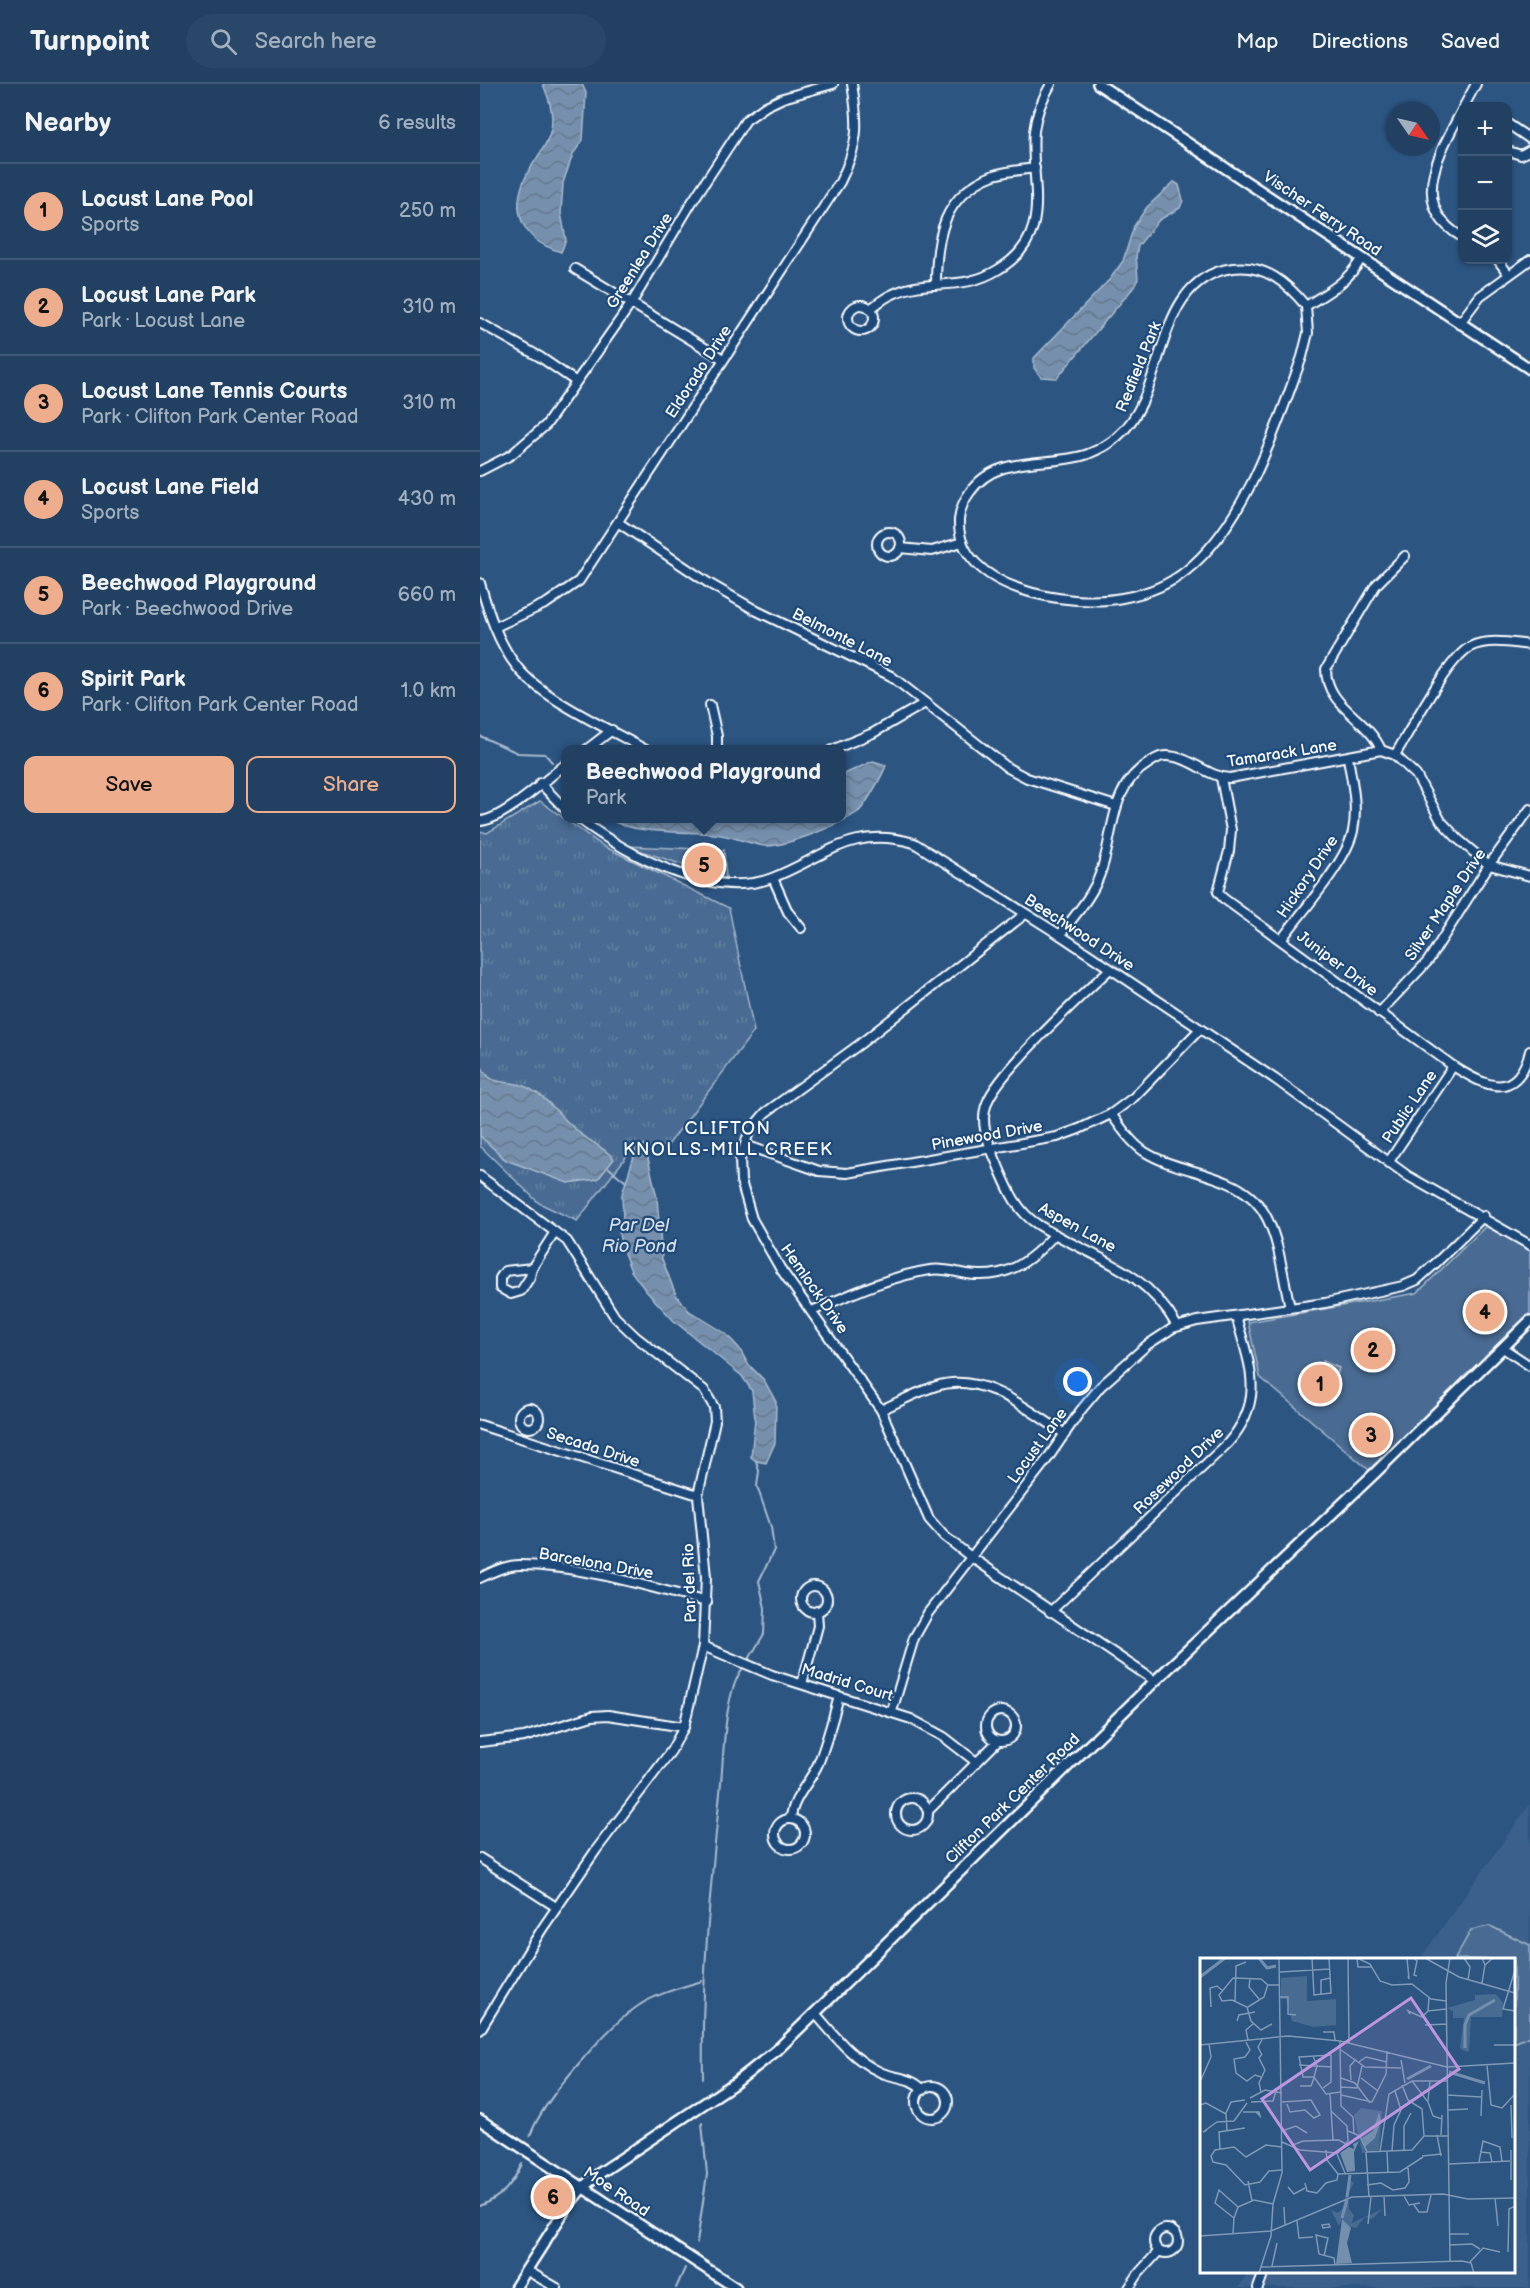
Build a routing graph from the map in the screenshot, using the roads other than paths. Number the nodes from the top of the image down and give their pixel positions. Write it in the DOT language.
graph roads {
  1 [pos="833,84"];
  2 [pos="852,84"];
  3 [pos="1051,84"];
  4 [pos="1098,84"];
  5 [pos="1476,84"];
  6 [pos="1469,102"];
  7 [pos="1512,127"];
  8 [pos="1458,129"];
  9 [pos="1530,139"];
  10 [pos="1530,150"];
  11 [pos="1512,152"];
  12 [pos="1035,168"];
  13 [pos="1458,233"];
  14 [pos="1360,259"];
  15 [pos="1530,260"];
  16 [pos="1501,264"];
  17 [pos="574,269"];
  18 [pos="1509,276"];
  19 [pos="936,285"];
  20 [pos="631,304"];
  21 [pos="1306,306"];
  22 [pos="870,309"];
  23 [pos="480,323"];
  24 [pos="1459,324"];
  25 [pos="723,359"];
  26 [pos="1530,369"];
  27 [pos="575,381"];
  28 [pos="480,471"];
  29 [pos="619,523"];
  30 [pos="962,542"];
  31 [pos="900,548"];
  32 [pos="1405,556"];
  33 [pos="480,583"];
  34 [pos="495,627"];
  35 [pos="1530,645"];
  36 [pos="925,703"];
  37 [pos="710,705"];
  38 [pos="612,730"];
  39 [pos="592,745"];
  40 [pos="638,745"];
  41 [pos="717,745"];
  42 [pos="844,745"];
  43 [pos="1381,750"];
  44 [pos="1395,755"];
  45 [pos="1348,758"];
  46 [pos="561,768"];
  47 [pos="1221,778"];
  48 [pos="540,783"];
  49 [pos="561,805"];
  50 [pos="1116,806"];
  51 [pos="1530,809"];
  52 [pos="480,821"];
  53 [pos="584,823"];
  54 [pos="1489,865"];
  55 [pos="1530,876"];
  56 [pos="773,878"];
  57 [pos="1026,914"];
  58 [pos="801,928"];
  59 [pos="1060,935"];
  60 [pos="1282,939"];
  61 [pos="1110,969"];
  62 [pos="1379,1013"];
  63 [pos="1200,1029"];
  64 [pos="1530,1051"];
  65 [pos="1453,1066"];
  66 [pos="1111,1114"];
  67 [pos="744,1145"];
  68 [pos="991,1148"];
  69 [pos="1388,1163"];
  70 [pos="480,1176"];
  71 [pos="1484,1216"];
  72 [pos="555,1232"];
  73 [pos="1055,1234"];
  74 [pos="1530,1245"];
  75 [pos="532,1268"];
  76 [pos="1290,1307"];
  77 [pos="812,1311"];
  78 [pos="1236,1316"];
  79 [pos="1530,1321"];
  80 [pos="1178,1326"];
  81 [pos="1503,1348"];
  82 [pos="1530,1366"];
  83 [pos="881,1410"];
  84 [pos="480,1425"];
  85 [pos="524,1426"];
  86 [pos="1065,1434"];
  87 [pos="520,1439"];
  88 [pos="698,1495"];
  89 [pos="971,1557"];
  90 [pos="480,1578"];
  91 [pos="707,1602"];
  92 [pos="817,1611"];
  93 [pos="1050,1612"];
  94 [pos="703,1646"];
  95 [pos="1155,1681"];
  96 [pos="802,1684"];
  97 [pos="839,1696"];
  98 [pos="892,1711"];
  99 [pos="684,1727"];
  100 [pos="998,1741"];
  101 [pos="480,1742"];
  102 [pos="975,1761"];
  103 [pos="928,1811"];
  104 [pos="791,1818"];
  105 [pos="480,1858"];
  106 [pos="556,1908"];
  107 [pos="815,2013"];
  108 [pos="480,2030"];
  109 [pos="922,2090"];
  110 [pos="480,2120"];
  111 [pos="583,2187"];
  112 [pos="1159,2251"];
  113 [pos="526,2270"];
  114 [pos="1263,2273"];
  115 [pos="515,2288"];
  116 [pos="557,2288"];
  117 [pos="736,2288"];
  118 [pos="1129,2288"];
  119 [pos="1258,2288"];
  1 -- 20 [label="street, Greenlea Drive"];
  2 -- 25 [label="street, Eldorado Drive"];
  3 -- 12 [label="street"];
  4 -- 14 [label="street, Vischer Ferry Road"];
  5 -- 6 [label="street"];
  7 -- 9 [label="street"];
  8 -- 13 [label="street"];
  10 -- 11 [label="street"];
  12 -- 19 [label="street"];
  12 -- 19 [label="street"];
  14 -- 21 [label="street"];
  14 -- 24 [label="street, Vischer Ferry Road"];
  15 -- 18 [label="street"];
  16 -- 18 [label="street"];
  17 -- 20 [label="street"];
  18 -- 24 [label="street"];
  19 -- 22 [label="street"];
  20 -- 25 [label="street"];
  20 -- 27 [label="street, Greenlea Drive"];
  21 -- 30 [label="street, Redfield Park"];
  21 -- 30 [label="street"];
  23 -- 27 [label="street"];
  24 -- 26 [label="street, Vischer Ferry Road"];
  25 -- 29 [label="street, Eldorado Drive"];
  27 -- 28 [label="street, Greenlea Drive"];
  29 -- 34 [label="street, Eldorado Drive"];
  29 -- 36 [label="street, Belmonte Lane"];
  30 -- 31 [label="street"];
  32 -- 43 [label="street"];
  33 -- 34 [label="street"];
  34 -- 38 [label="street"];
  35 -- 44 [label="street"];
  36 -- 42 [label="street"];
  36 -- 50 [label="street, Belmonte Lane"];
  37 -- 41 [label="street"];
  38 -- 39 [label="street"];
  38 -- 40 [label="street"];
  43 -- 44 [label="street"];
  43 -- 45 [label="street, Tamarack Lane"];
  44 -- 54 [label="street"];
  45 -- 47 [label="street, Tamarack Lane"];
  45 -- 60 [label="street, Hickory Drive"];
  46 -- 48 [label="street"];
  47 -- 50 [label="street, Tamarack Lane"];
  47 -- 60 [label="street, Juniper Drive"];
  48 -- 49 [label="street"];
  48 -- 52 [label="street"];
  50 -- 59 [label="street, Tamarack Lane"];
  51 -- 54 [label="street, Silver Maple Drive"];
  53 -- 56 [label="street, Beechwood Drive"];
  54 -- 55 [label="street"];
  54 -- 62 [label="street, Silver Maple Drive"];
  56 -- 57 [label="street, Beechwood Drive"];
  56 -- 58 [label="street"];
  57 -- 59 [label="street, Beechwood Drive"];
  57 -- 67 [label="street, Hemlock Drive"];
  59 -- 61 [label="street, Beechwood Drive"];
  60 -- 62 [label="street, Juniper Drive"];
  61 -- 63 [label="street, Beechwood Drive"];
  61 -- 68 [label="street, Aspen Lane"];
  62 -- 65 [label="street, Juniper Drive"];
  63 -- 66 [label="street, Pinewood Drive"];
  63 -- 69 [label="street, Beechwood Drive"];
  64 -- 65 [label="street, Juniper Drive"];
  65 -- 69 [label="street, Public Lane"];
  66 -- 68 [label="street, Pinewood Drive"];
  66 -- 76 [label="street"];
  67 -- 68 [label="street, Pinewood Drive"];
  67 -- 77 [label="street, Hemlock Drive"];
  68 -- 73 [label="street, Aspen Lane"];
  69 -- 71 [label="street, Beechwood Drive"];
  70 -- 72 [label="street, Par del Rio"];
  71 -- 74 [label="street, Beechwood Drive"];
  71 -- 76 [label="street, Locust Lane"];
  72 -- 75 [label="street"];
  72 -- 88 [label="street, Par del Rio"];
  73 -- 77 [label="street"];
  73 -- 80 [label="street, Aspen Lane"];
  75 -- 75 [label="street"];
  76 -- 78 [label="street, Locust Lane"];
  77 -- 83 [label="street, Hemlock Drive"];
  78 -- 80 [label="street, Locust Lane"];
  78 -- 93 [label="street, Rosewood Drive"];
  79 -- 81 [label="street, Clifton Park Center Road"];
  80 -- 86 [label="street, Locust Lane"];
  81 -- 82 [label="street"];
  81 -- 95 [label="street, Clifton Park Center Road"];
  83 -- 86 [label="street"];
  83 -- 89 [label="street, Hemlock Drive"];
  84 -- 87 [label="street, Secada Drive"];
  85 -- 87 [label="street"];
  86 -- 89 [label="street, Locust Lane"];
  87 -- 88 [label="street, Secada Drive"];
  88 -- 91 [label="street, Par del Rio"];
  89 -- 93 [label="street, Hemlock Drive"];
  89 -- 98 [label="street, Locust Lane"];
  90 -- 91 [label="street, Barcelona Drive"];
  91 -- 94 [label="street, Par del Rio"];
  92 -- 96 [label="street"];
  93 -- 95 [label="street, Hemlock Drive"];
  94 -- 96 [label="street, Madrid Court"];
  94 -- 99 [label="street, Par del Rio"];
  95 -- 107 [label="street, Clifton Park Center Road"];
  96 -- 97 [label="street, Madrid Court"];
  97 -- 98 [label="street, Madrid Court"];
  97 -- 104 [label="street"];
  98 -- 102 [label="street, Madrid Court"];
  99 -- 101 [label="street"];
  99 -- 106 [label="street, Par del Rio"];
  100 -- 102 [label="street"];
  102 -- 103 [label="street"];
  103 -- 103 [label="street"];
  104 -- 104 [label="street"];
  105 -- 106 [label="street"];
  106 -- 108 [label="street, Par del Rio"];
  107 -- 109 [label="street"];
  107 -- 111 [label="street, Clifton Park Center Road"];
  109 -- 109 [label="street"];
  110 -- 111 [label="street, Moe Road"];
  111 -- 113 [label="street, Clifton Park Center Road"];
  111 -- 117 [label="street, Moe Road"];
  112 -- 118 [label="street"];
  113 -- 115 [label="street, Clifton Park Center Road"];
  113 -- 116 [label="street"];
  114 -- 119 [label="street"];
}
